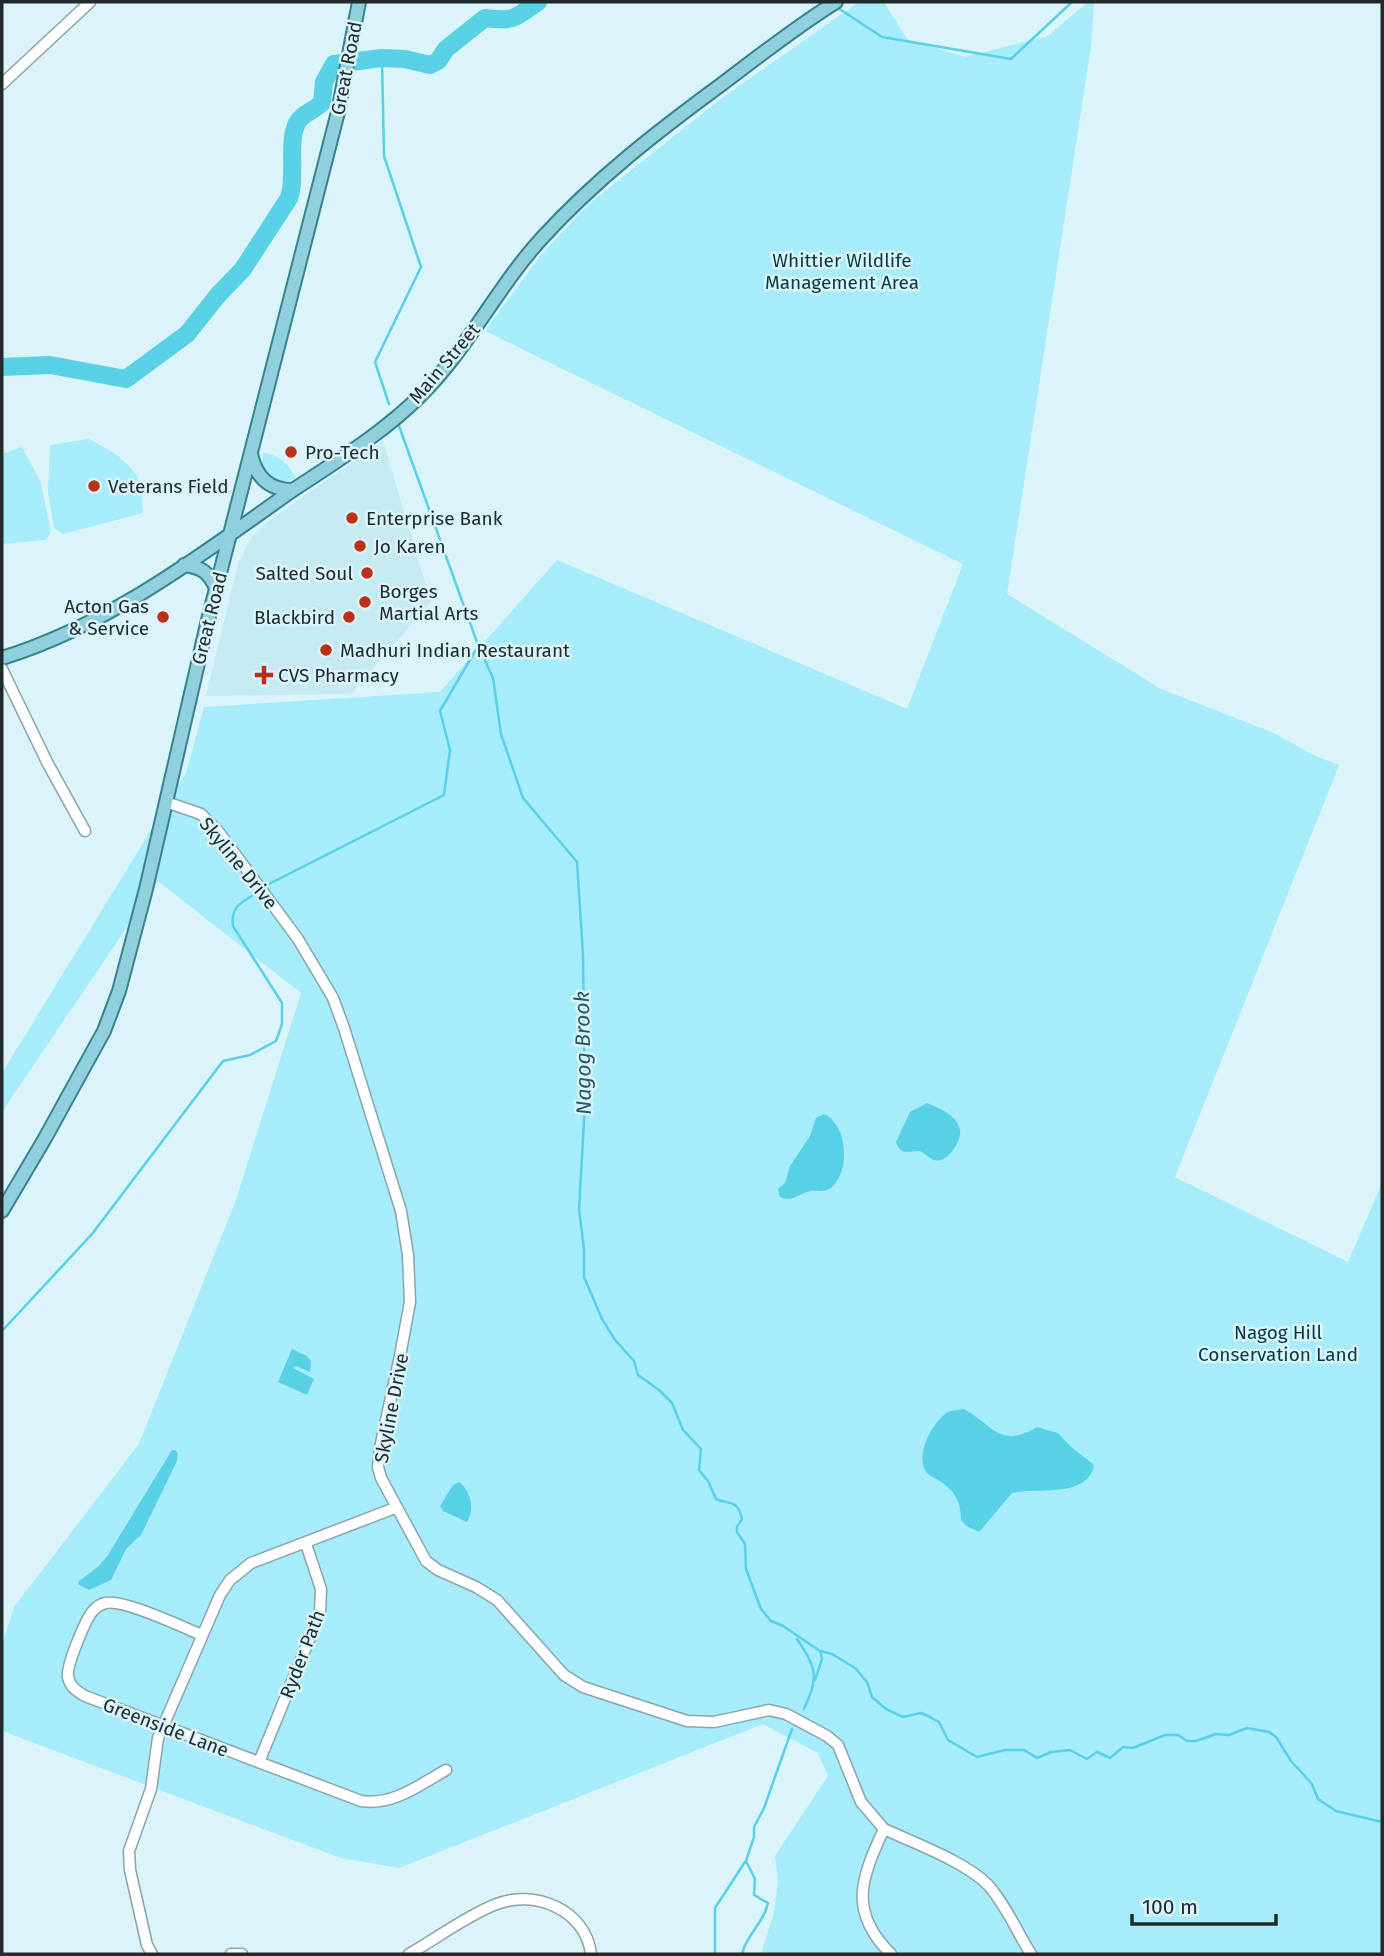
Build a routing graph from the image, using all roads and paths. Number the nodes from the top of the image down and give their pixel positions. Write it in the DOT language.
graph roads {
  1 [pos="90,2"];
  2 [pos="359,2"];
  3 [pos="836,2"];
  4 [pos="2,84"];
  5 [pos="251,454"];
  6 [pos="293,491"];
  7 [pos="230,536"];
  8 [pos="184,565"];
  9 [pos="216,589"];
  10 [pos="2,658"];
  11 [pos="2,669"];
  12 [pos="166,802"];
  13 [pos="85,831"];
  14 [pos="2,1211"];
  15 [pos="396,1508"];
  16 [pos="306,1544"];
  17 [pos="202,1635"];
  18 [pos="163,1726"];
  19 [pos="259,1762"];
  20 [pos="446,1770"];
  21 [pos="884,1829"];
  22 [pos="152,1954"];
  23 [pos="231,1954"];
  24 [pos="242,1954"];
  25 [pos="409,1954"];
  26 [pos="591,1954"];
  27 [pos="891,1954"];
  28 [pos="1031,1954"];
  1 -- 4 [label="street"];
  2 -- 5 [label="main road, Great Road"];
  3 -- 6 [label="main road, Main Street"];
  5 -- 6 [label="main road"];
  5 -- 7 [label="main road, Great Road"];
  6 -- 7 [label="main road, Main Street"];
  7 -- 8 [label="main road, Main Street"];
  7 -- 9 [label="main road, Great Road"];
  8 -- 9 [label="main road"];
  8 -- 10 [label="main road, Main Street"];
  9 -- 12 [label="main road, Great Road"];
  11 -- 13 [label="street"];
  12 -- 14 [label="main road, Great Road"];
  12 -- 15 [label="street, Skyline Drive"];
  15 -- 16 [label="street"];
  15 -- 21 [label="street, Skyline Drive"];
  16 -- 17 [label="street"];
  16 -- 19 [label="street, Ryder Path"];
  17 -- 18 [label="street"];
  17 -- 18 [label="street, Greenside Lane"];
  18 -- 19 [label="street, Greenside Lane"];
  18 -- 22 [label="street"];
  19 -- 20 [label="street, Greenside Lane"];
  21 -- 27 [label="street"];
  21 -- 28 [label="street, Skyline Drive"];
  23 -- 24 [label="street"];
  25 -- 26 [label="street"];
}
